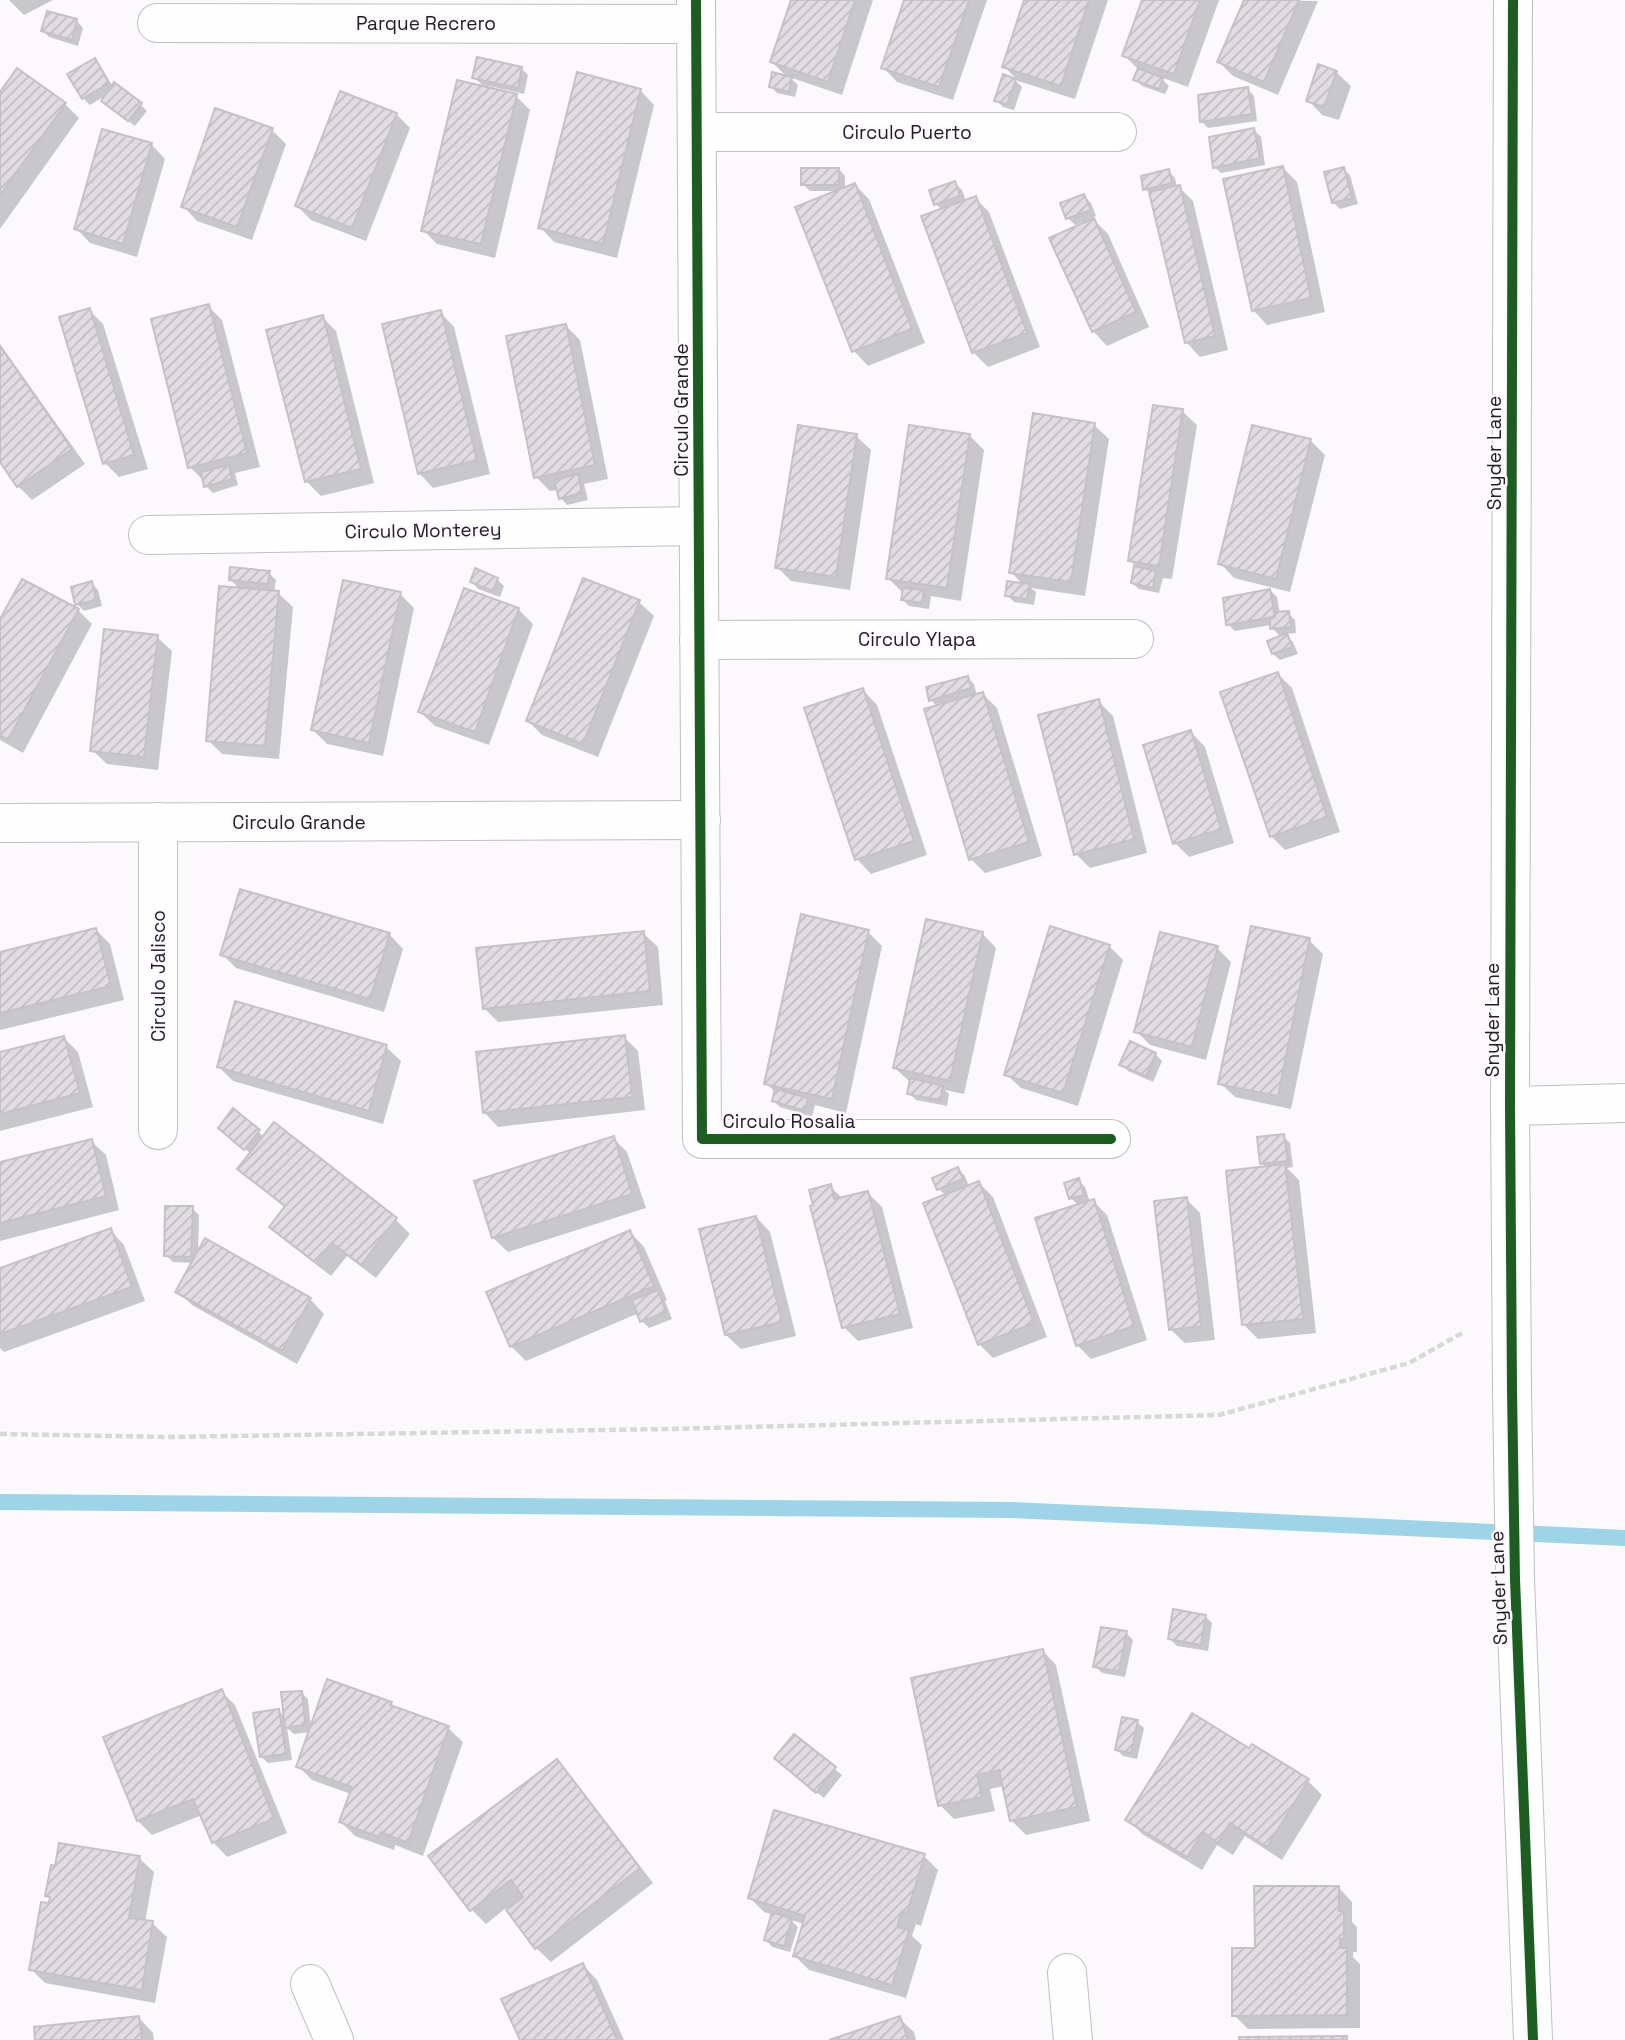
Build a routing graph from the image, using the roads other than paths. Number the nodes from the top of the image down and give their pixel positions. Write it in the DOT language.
graph roads {
  1 [pos="1513,0"];
  2 [pos="696,12"];
  3 [pos="157,23"];
  4 [pos="697,132"];
  5 [pos="1117,132"];
  6 [pos="699,526"];
  7 [pos="148,535"];
  8 [pos="1134,639"];
  9 [pos="699,640"];
  10 [pos="701,820"];
  11 [pos="0,822"];
  12 [pos="158,822"];
  13 [pos="1625,1103"];
  14 [pos="1510,1106"];
  15 [pos="158,1130"];
  16 [pos="1111,1139"];
  17 [pos="1067,1973"];
  18 [pos="310,1984"];
  19 [pos="334,2040"];
  20 [pos="1073,2040"];
  21 [pos="1532,2040"];
  1 -- 14 [label="street, Snyder Lane"];
  2 -- 3 [label="street, Parque Recrero"];
  2 -- 4 [label="street, Circulo Grande"];
  4 -- 5 [label="street, Circulo Puerto"];
  4 -- 6 [label="street, Circulo Grande"];
  6 -- 7 [label="street, Circulo Monterey"];
  6 -- 9 [label="street, Circulo Grande"];
  8 -- 9 [label="street, Circulo Ylapa"];
  9 -- 10 [label="street, Circulo Grande"];
  10 -- 12 [label="street, Circulo Grande"];
  10 -- 16 [label="street, Circulo Rosalia"];
  11 -- 12 [label="street, Circulo Grande"];
  12 -- 15 [label="street, Circulo Jalisco"];
  13 -- 14 [label="street"];
  14 -- 21 [label="street, Snyder Lane"];
  17 -- 20 [label="street"];
  18 -- 19 [label="street"];
}
